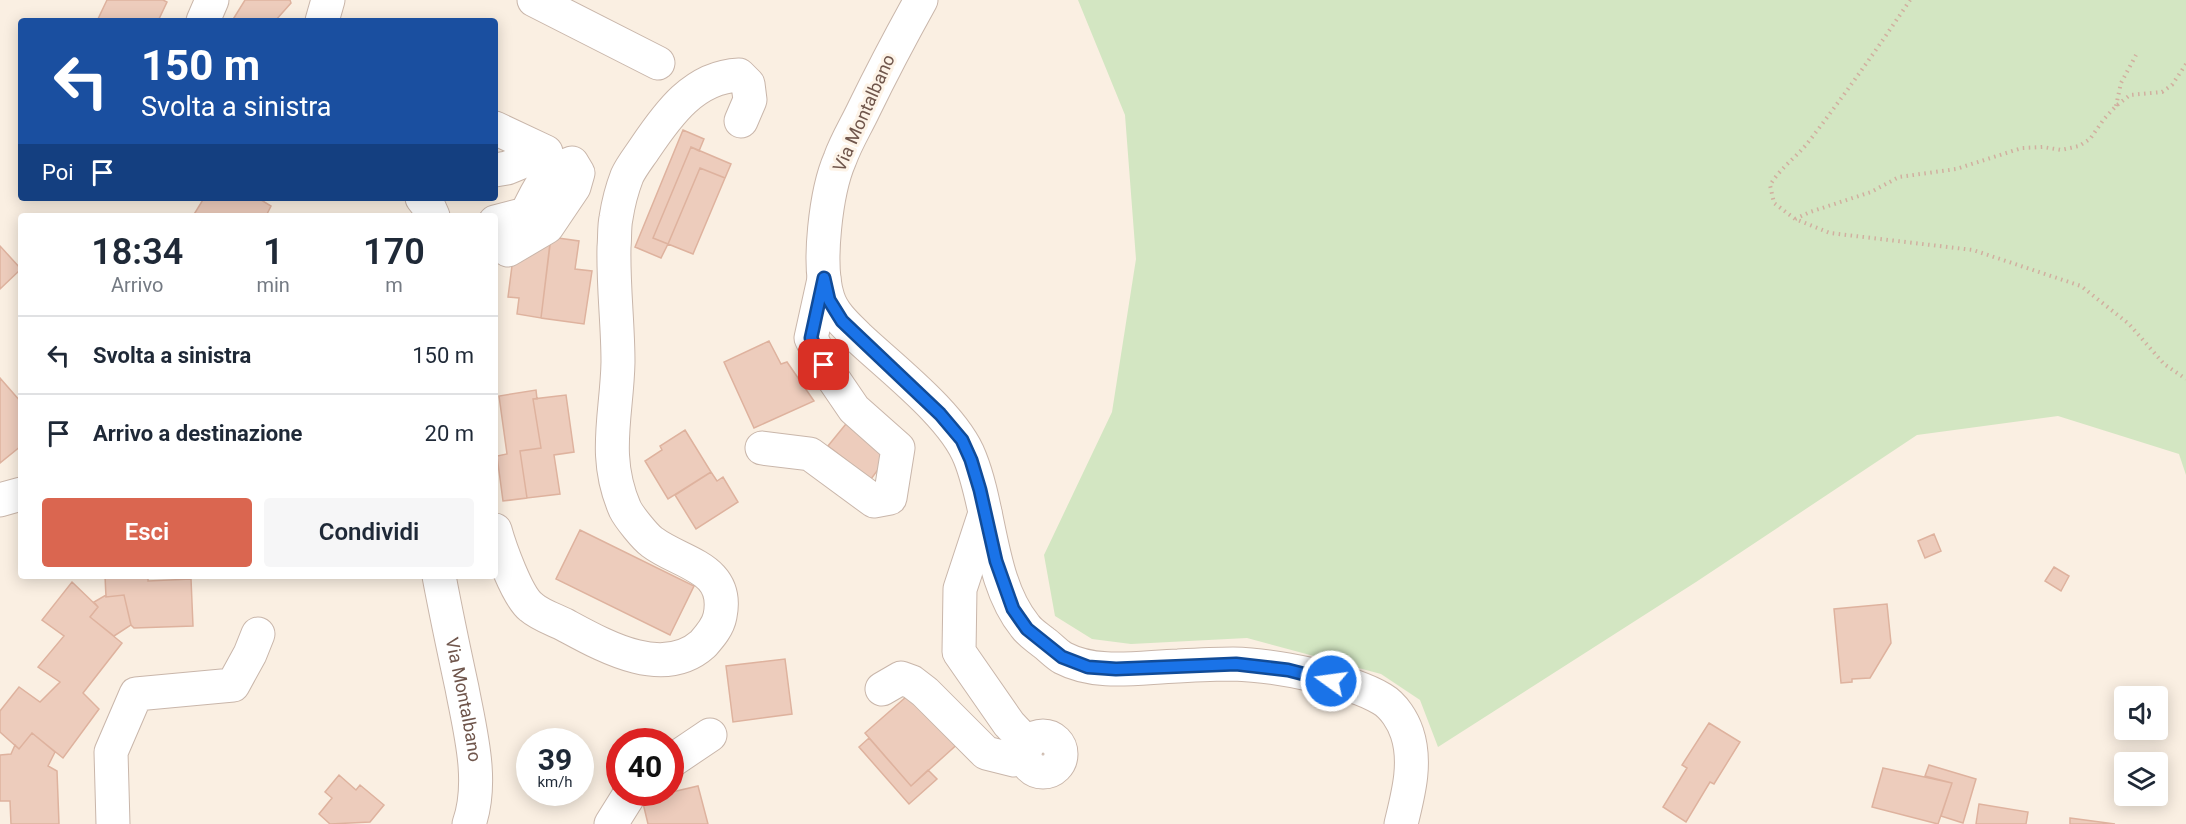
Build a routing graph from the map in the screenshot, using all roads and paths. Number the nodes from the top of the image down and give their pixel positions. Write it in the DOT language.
graph roads {
  1 [pos="212,0"];
  2 [pos="328,0"];
  3 [pos="534,0"];
  4 [pos="921,0"];
  5 [pos="1910,0"];
  6 [pos="204,18"];
  7 [pos="323,18"];
  8 [pos="2136,55"];
  9 [pos="658,63"];
  10 [pos="2186,64"];
  11 [pos="2116,106"];
  12 [pos="741,121"];
  13 [pos="498,129"];
  14 [pos="498,170"];
  15 [pos="1794,219"];
  16 [pos="824,278"];
  17 [pos="2186,379"];
  18 [pos="762,448"];
  19 [pos="18,495"];
  20 [pos="0,500"];
  21 [pos="985,513"];
  22 [pos="498,542"];
  23 [pos="440,579"];
  24 [pos="258,634"];
  25 [pos="882,689"];
  26 [pos="710,735"];
  27 [pos="1026,749"];
  28 [pos="1061,750"];
  29 [pos="684,753"];
  30 [pos="622,806"];
  31 [pos="479,820"];
  32 [pos="113,824"];
  33 [pos="611,824"];
  34 [pos="1401,824"];
  1 -- 6 [label="street"];
  2 -- 7 [label="street"];
  3 -- 9 [label="street"];
  4 -- 16 [label="street, Via Montalbano"];
  5 -- 15 [label="path"];
  8 -- 11 [label="path"];
  10 -- 11 [label="path"];
  11 -- 15 [label="path"];
  12 -- 22 [label="street"];
  13 -- 14 [label="street"];
  15 -- 17 [label="path"];
  16 -- 18 [label="street"];
  16 -- 21 [label="street, Via Montalbano"];
  19 -- 20 [label="street"];
  21 -- 27 [label="street"];
  21 -- 34 [label="street, Via Montalbano"];
  23 -- 31 [label="street, Via Montalbano"];
  24 -- 32 [label="street"];
  25 -- 27 [label="street"];
  26 -- 29 [label="street"];
  27 -- 28 [label="street"];
  30 -- 33 [label="street"];
}
